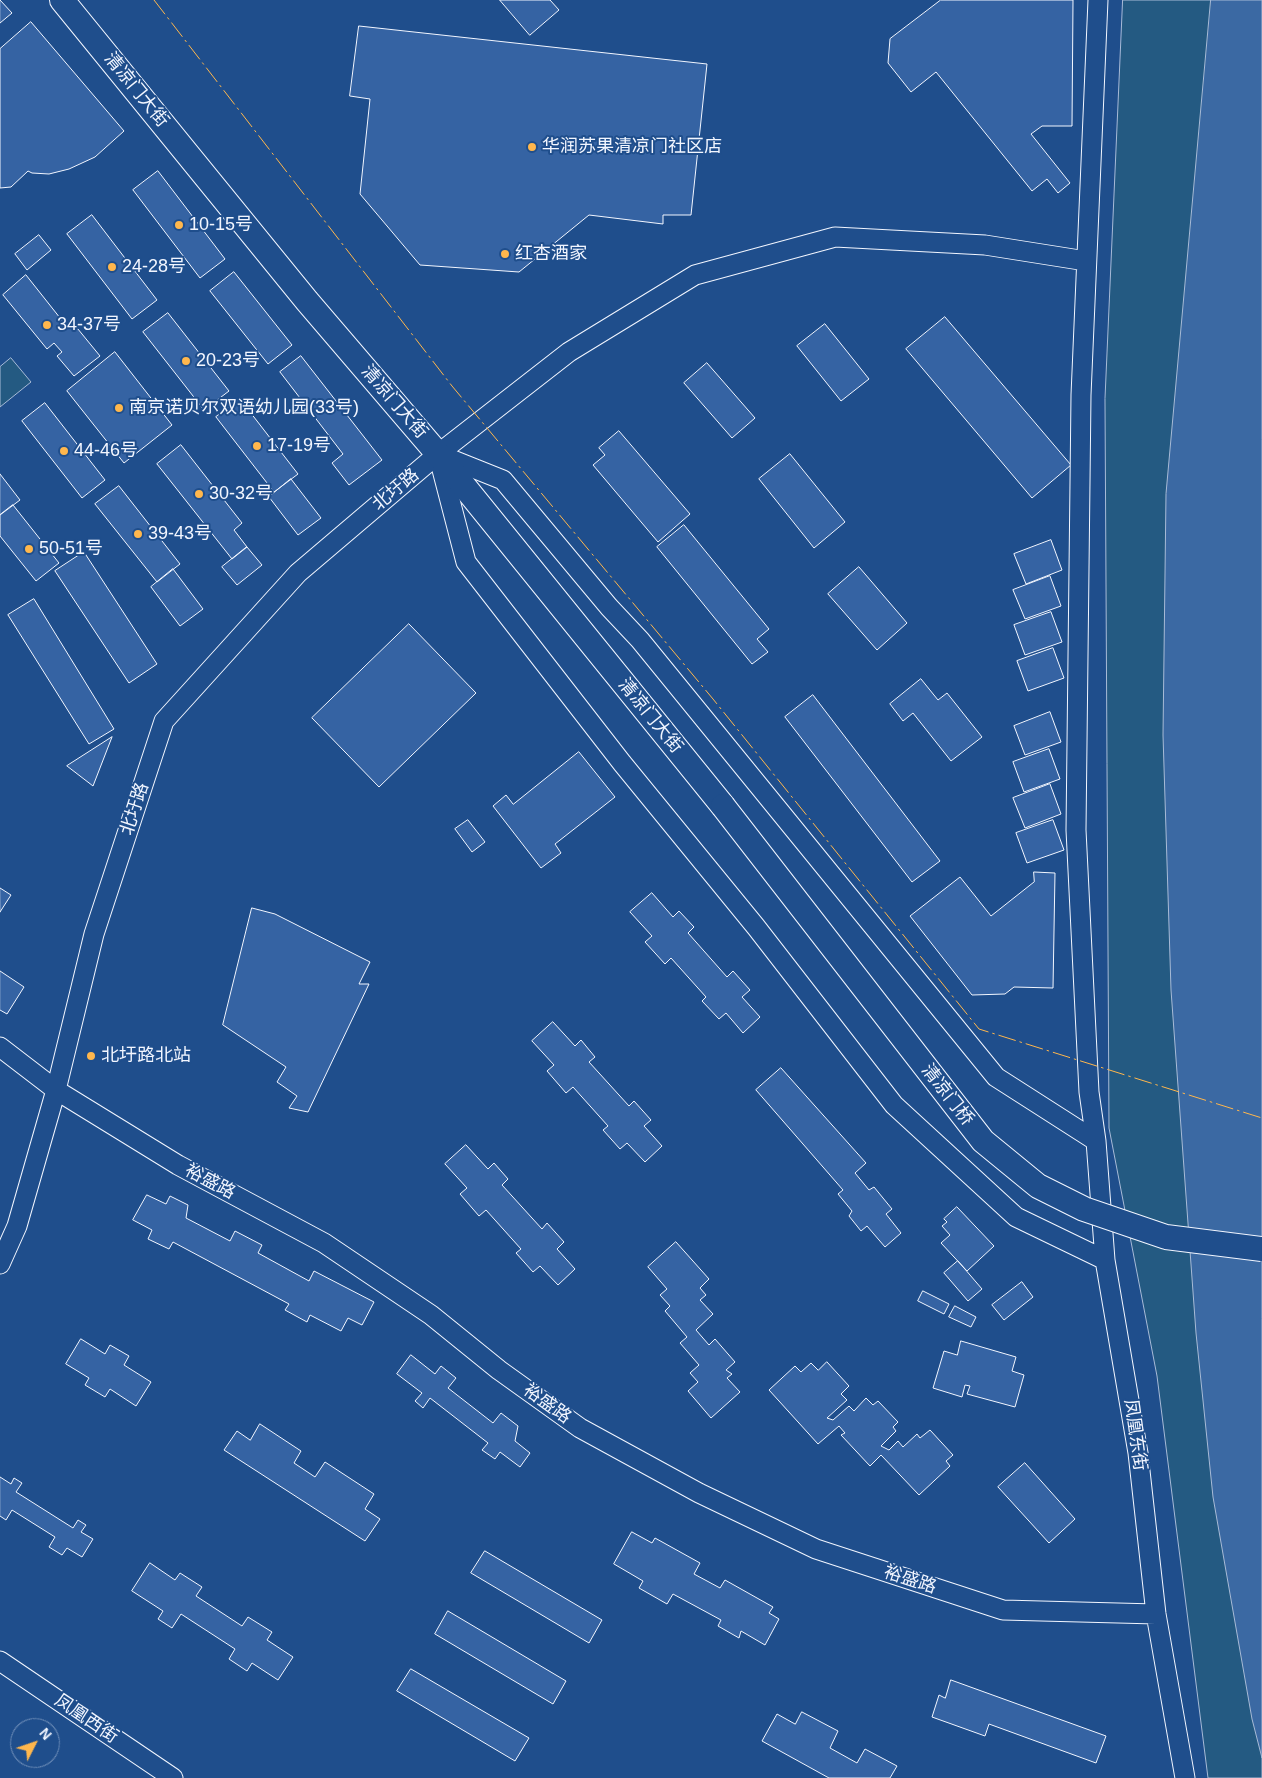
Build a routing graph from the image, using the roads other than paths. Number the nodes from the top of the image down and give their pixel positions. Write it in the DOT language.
graph roads {
  1 [pos="62,0"];
  2 [pos="1098,0"];
  3 [pos="1086,261"];
  4 [pos="438,454"];
  5 [pos="723,806"];
  6 [pos="0,1047"];
  7 [pos="56,1090"];
  8 [pos="1096,1141"];
  9 [pos="1262,1249"];
  10 [pos="1105,1260"];
  11 [pos="0,1264"];
  12 [pos="1156,1614"];
  13 [pos="0,1660"];
  14 [pos="173,1778"];
  15 [pos="1185,1778"];
  1 -- 4 [label="main road, 清凉门大街"];
  2 -- 3 [label="street, 凤凰东街"];
  3 -- 4 [label="street, 北圩路"];
  3 -- 8 [label="street, 凤凰东街"];
  4 -- 5 [label="main road, 清凉门大街"];
  4 -- 7 [label="street, 北圩路"];
  4 -- 8 [label="street"];
  4 -- 10 [label="street"];
  5 -- 9 [label="main road, 清凉门桥, bridge"];
  6 -- 7 [label="street, 裕盛路"];
  7 -- 11 [label="street, 北圩路"];
  7 -- 12 [label="street, 裕盛路"];
  8 -- 10 [label="street, 凤凰东街"];
  10 -- 12 [label="street, 凤凰东街"];
  12 -- 15 [label="street, 凤凰东街"];
  13 -- 14 [label="street, 凤凰西街"];
}
